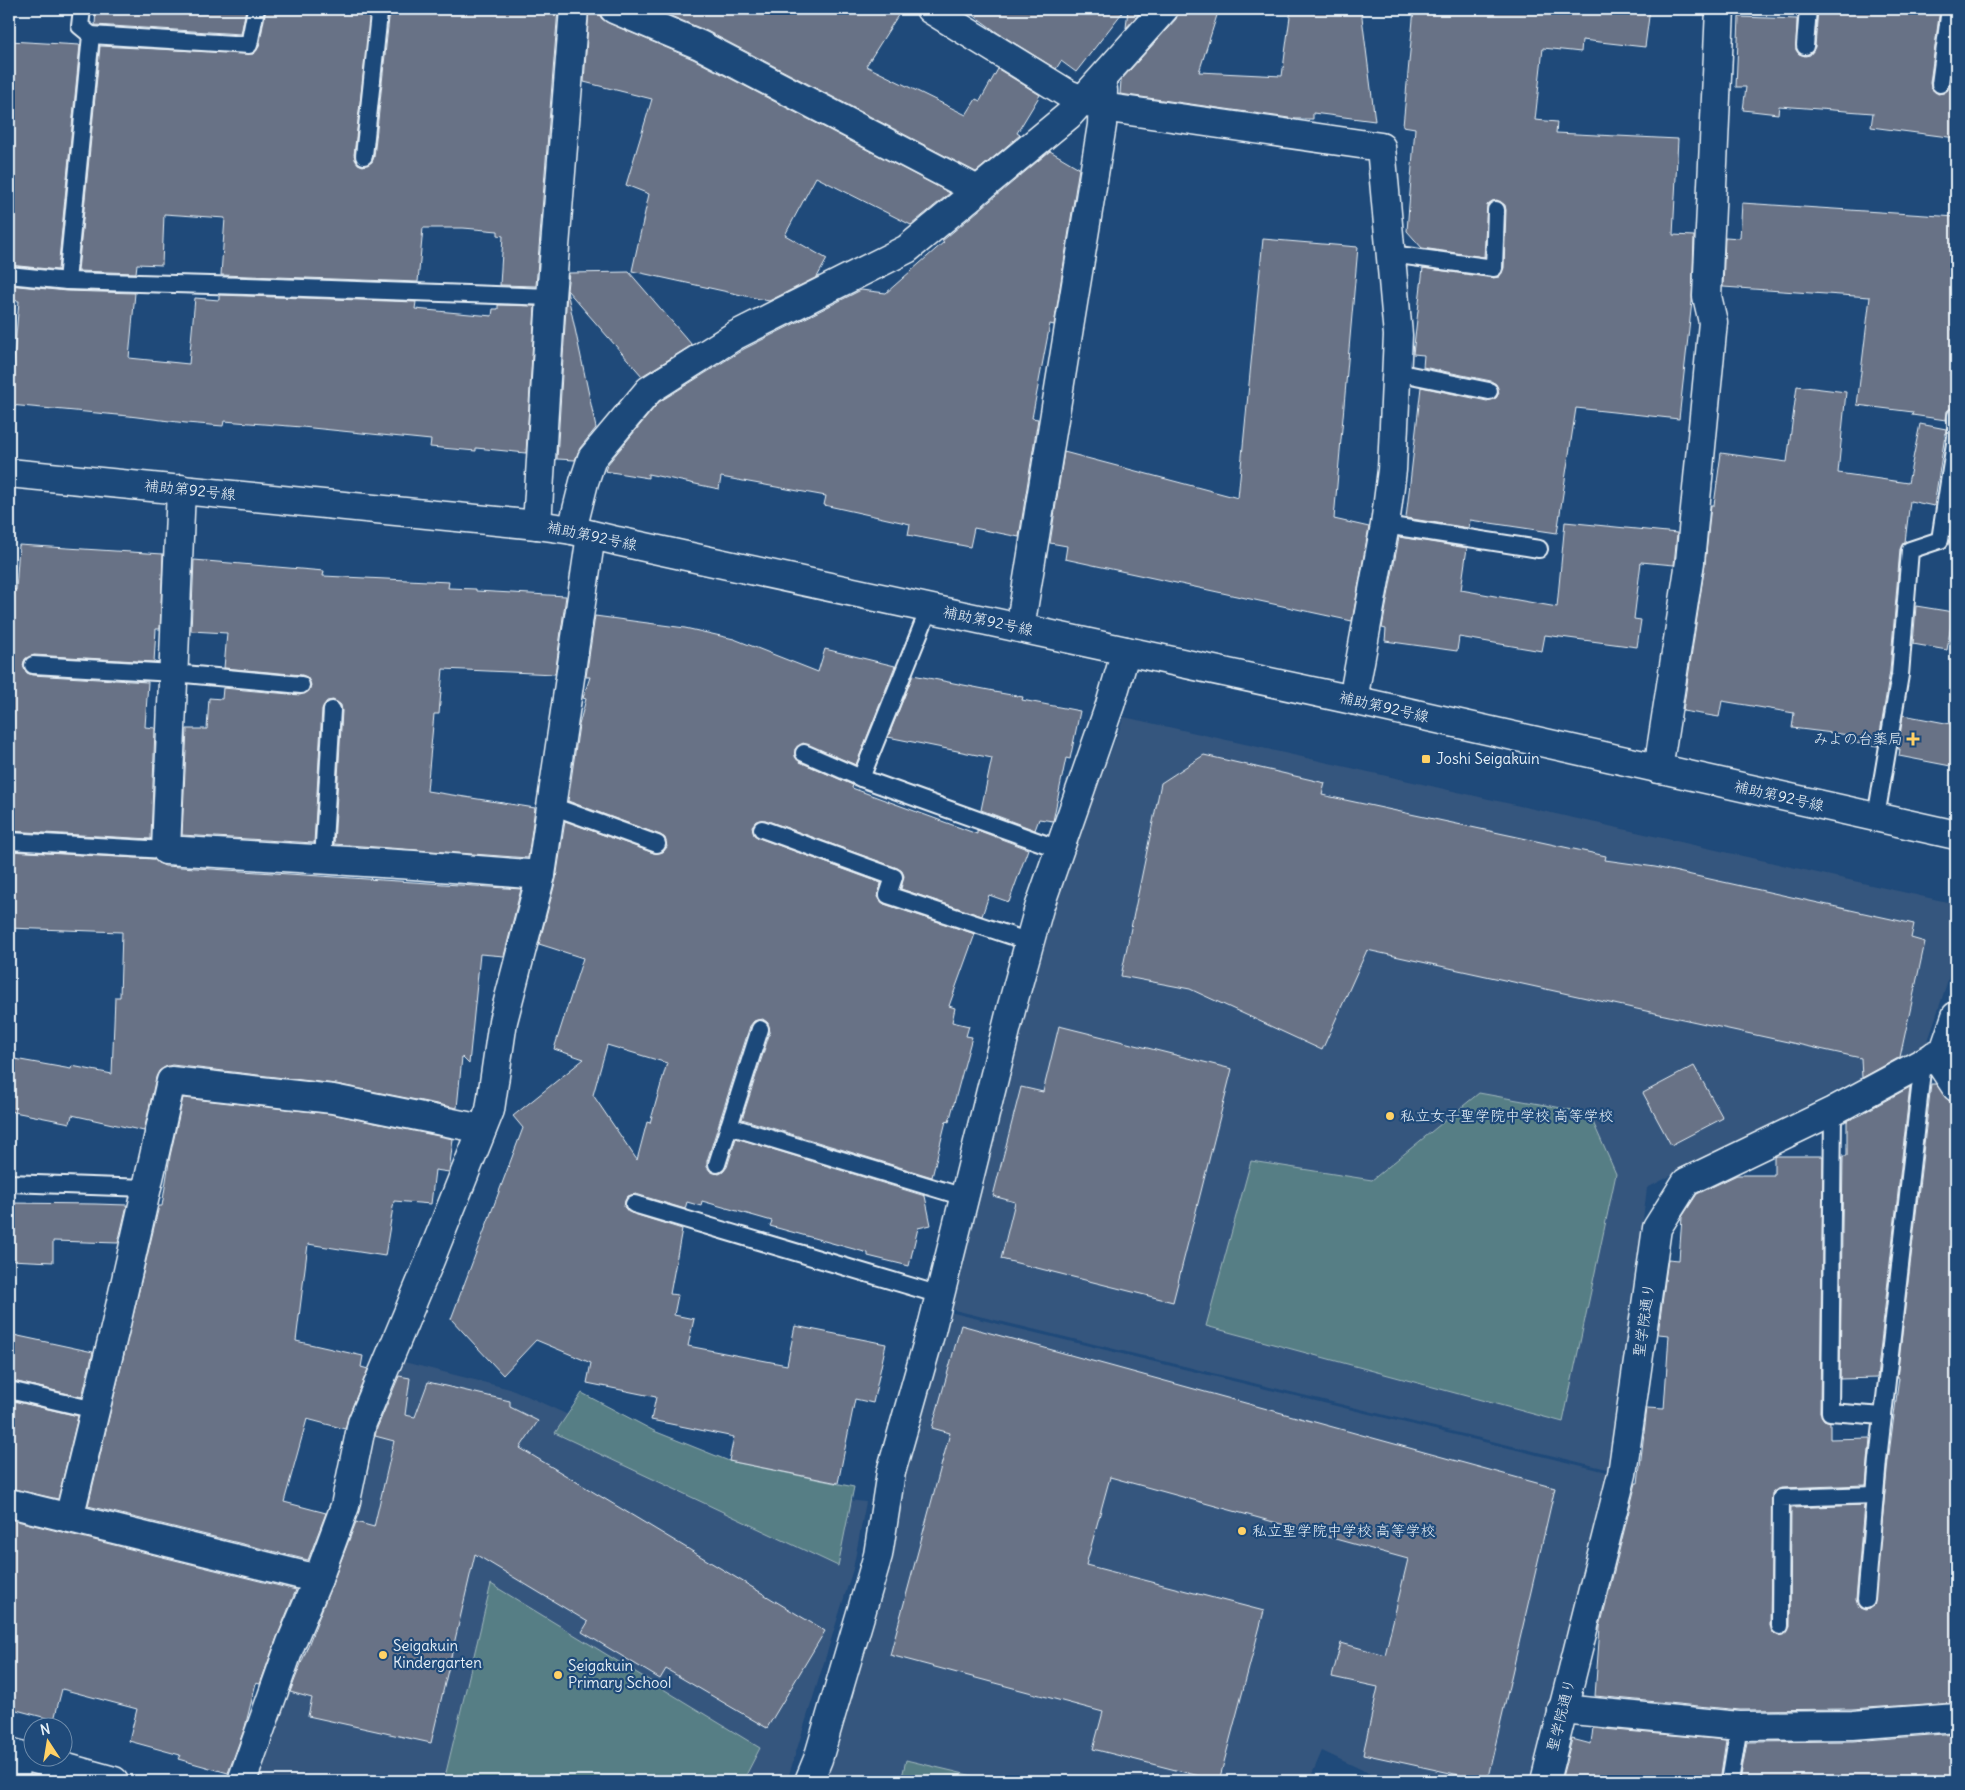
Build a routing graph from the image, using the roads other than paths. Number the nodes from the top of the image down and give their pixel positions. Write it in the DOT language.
graph roads {
  1 [pos="82,9"];
  2 [pos="256,9"];
  3 [pos="383,9"];
  4 [pos="574,9"];
  5 [pos="614,9"];
  6 [pos="930,9"];
  7 [pos="1164,9"];
  8 [pos="1720,9"];
  9 [pos="1808,9"];
  10 [pos="1950,9"];
  11 [pos="91,35"];
  12 [pos="1805,46"];
  13 [pos="1940,84"];
  14 [pos="1092,103"];
  15 [pos="364,156"];
  16 [pos="977,190"];
  17 [pos="1496,210"];
  18 [pos="1391,254"];
  19 [pos="9,275"];
  20 [pos="67,281"];
  21 [pos="551,297"];
  22 [pos="1396,372"];
  23 [pos="1489,391"];
  24 [pos="1956,416"];
  25 [pos="1956,433"];
  26 [pos="1956,437"];
  27 [pos="9,473"];
  28 [pos="181,489"];
  29 [pos="537,525"];
  30 [pos="1385,525"];
  31 [pos="582,533"];
  32 [pos="1540,549"];
  33 [pos="929,608"];
  34 [pos="1020,628"];
  35 [pos="1126,651"];
  36 [pos="34,665"];
  37 [pos="174,674"];
  38 [pos="302,686"];
  39 [pos="1354,700"];
  40 [pos="332,710"];
  41 [pos="804,753"];
  42 [pos="1658,769"];
  43 [pos="861,778"];
  44 [pos="552,806"];
  45 [pos="1876,818"];
  46 [pos="762,829"];
  47 [pos="1956,835"];
  48 [pos="9,841"];
  49 [pos="657,844"];
  50 [pos="1059,849"];
  51 [pos="166,850"];
  52 [pos="323,860"];
  53 [pos="541,875"];
  54 [pos="1030,942"];
  55 [pos="1956,1016"];
  56 [pos="760,1029"];
  57 [pos="1929,1058"];
  58 [pos="1956,1087"];
  59 [pos="1833,1111"];
  60 [pos="730,1126"];
  61 [pos="482,1129"];
  62 [pos="717,1164"];
  63 [pos="9,1183"];
  64 [pos="146,1188"];
  65 [pos="964,1197"];
  66 [pos="634,1204"];
  67 [pos="940,1295"];
  68 [pos="9,1390"];
  69 [pos="95,1410"];
  70 [pos="1883,1416"];
  71 [pos="1875,1495"];
  72 [pos="9,1503"];
  73 [pos="69,1518"];
  74 [pos="318,1579"];
  75 [pos="1866,1600"];
  76 [pos="1780,1626"];
  77 [pos="1562,1709"];
  78 [pos="1956,1717"];
  79 [pos="1739,1726"];
  80 [pos="14,1753"];
  81 [pos="14,1781"];
  82 [pos="114,1781"];
  83 [pos="242,1781"];
  84 [pos="809,1781"];
  85 [pos="1545,1781"];
  86 [pos="1730,1781"];
  1 -- 11 [label="lane"];
  2 -- 11 [label="lane"];
  3 -- 15 [label="lane"];
  4 -- 21 [label="street"];
  5 -- 16 [label="street"];
  6 -- 14 [label="street"];
  7 -- 14 [label="street"];
  8 -- 42 [label="street"];
  9 -- 12 [label="lane"];
  10 -- 13 [label="lane"];
  11 -- 20 [label="lane"];
  14 -- 16 [label="street"];
  14 -- 18 [label="street"];
  14 -- 34 [label="street"];
  16 -- 31 [label="street"];
  17 -- 18 [label="lane"];
  18 -- 22 [label="street"];
  19 -- 20 [label="lane"];
  20 -- 21 [label="lane"];
  21 -- 29 [label="street"];
  22 -- 23 [label="lane"];
  22 -- 30 [label="street"];
  24 -- 25 [label="lane"];
  26 -- 45 [label="lane"];
  27 -- 28 [label="street, 補助第92号線"];
  28 -- 29 [label="street, 補助第92号線"];
  28 -- 37 [label="street"];
  29 -- 31 [label="street, 補助第92号線"];
  30 -- 32 [label="lane"];
  30 -- 39 [label="street"];
  31 -- 33 [label="street, 補助第92号線"];
  31 -- 44 [label="street"];
  33 -- 34 [label="street, 補助第92号線"];
  33 -- 43 [label="lane"];
  34 -- 35 [label="street, 補助第92号線"];
  35 -- 39 [label="street, 補助第92号線"];
  35 -- 50 [label="street"];
  36 -- 37 [label="lane"];
  37 -- 38 [label="lane"];
  37 -- 51 [label="street"];
  39 -- 42 [label="street, 補助第92号線"];
  40 -- 52 [label="lane"];
  41 -- 43 [label="lane"];
  42 -- 45 [label="street, 補助第92号線"];
  43 -- 50 [label="lane"];
  44 -- 49 [label="lane"];
  44 -- 53 [label="street"];
  45 -- 47 [label="street, 補助第92号線"];
  46 -- 54 [label="lane"];
  48 -- 51 [label="lane"];
  50 -- 54 [label="street"];
  51 -- 52 [label="street"];
  52 -- 53 [label="street"];
  53 -- 61 [label="street"];
  54 -- 65 [label="street"];
  55 -- 57 [label="street, 聖学院通り"];
  56 -- 60 [label="lane"];
  57 -- 58 [label="street"];
  57 -- 59 [label="street, 聖学院通り"];
  57 -- 70 [label="lane"];
  59 -- 70 [label="lane"];
  59 -- 77 [label="street, 聖学院通り"];
  60 -- 62 [label="lane"];
  60 -- 65 [label="lane"];
  61 -- 64 [label="street"];
  61 -- 74 [label="street"];
  63 -- 64 [label="lane"];
  64 -- 69 [label="street"];
  65 -- 67 [label="street"];
  66 -- 67 [label="lane"];
  67 -- 84 [label="street"];
  68 -- 69 [label="lane"];
  69 -- 73 [label="street"];
  70 -- 71 [label="lane"];
  71 -- 75 [label="lane"];
  71 -- 76 [label="lane"];
  72 -- 73 [label="street"];
  73 -- 74 [label="street"];
  74 -- 83 [label="street"];
  77 -- 79 [label="street"];
  77 -- 85 [label="street, 聖学院通り"];
  78 -- 79 [label="street"];
  79 -- 86 [label="lane"];
  80 -- 81 [label="street"];
  80 -- 82 [label="street"];
}
